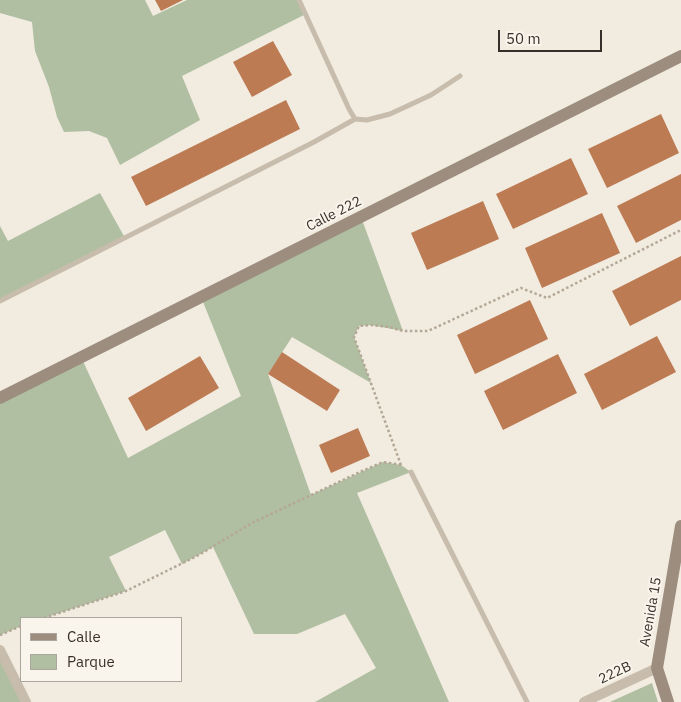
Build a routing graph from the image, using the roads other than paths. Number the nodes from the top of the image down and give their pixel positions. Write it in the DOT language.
graph roads {
  1 [pos="299,0"];
  2 [pos="681,56"];
  3 [pos="460,76"];
  4 [pos="355,119"];
  5 [pos="0,300"];
  6 [pos="0,398"];
  7 [pos="411,472"];
  8 [pos="681,526"];
  9 [pos="0,650"];
  10 [pos="656,668"];
  11 [pos="26,702"];
  12 [pos="527,702"];
  13 [pos="584,702"];
  14 [pos="668,702"];
  1 -- 4 [label="lane"];
  2 -- 6 [label="main road, Calle 222"];
  3 -- 4 [label="lane"];
  4 -- 5 [label="lane"];
  7 -- 12 [label="lane"];
  8 -- 10 [label="main road, Avenida 15"];
  9 -- 11 [label="street"];
  10 -- 13 [label="street, 222B"];
  10 -- 14 [label="main road, Avenida 15"];
}
